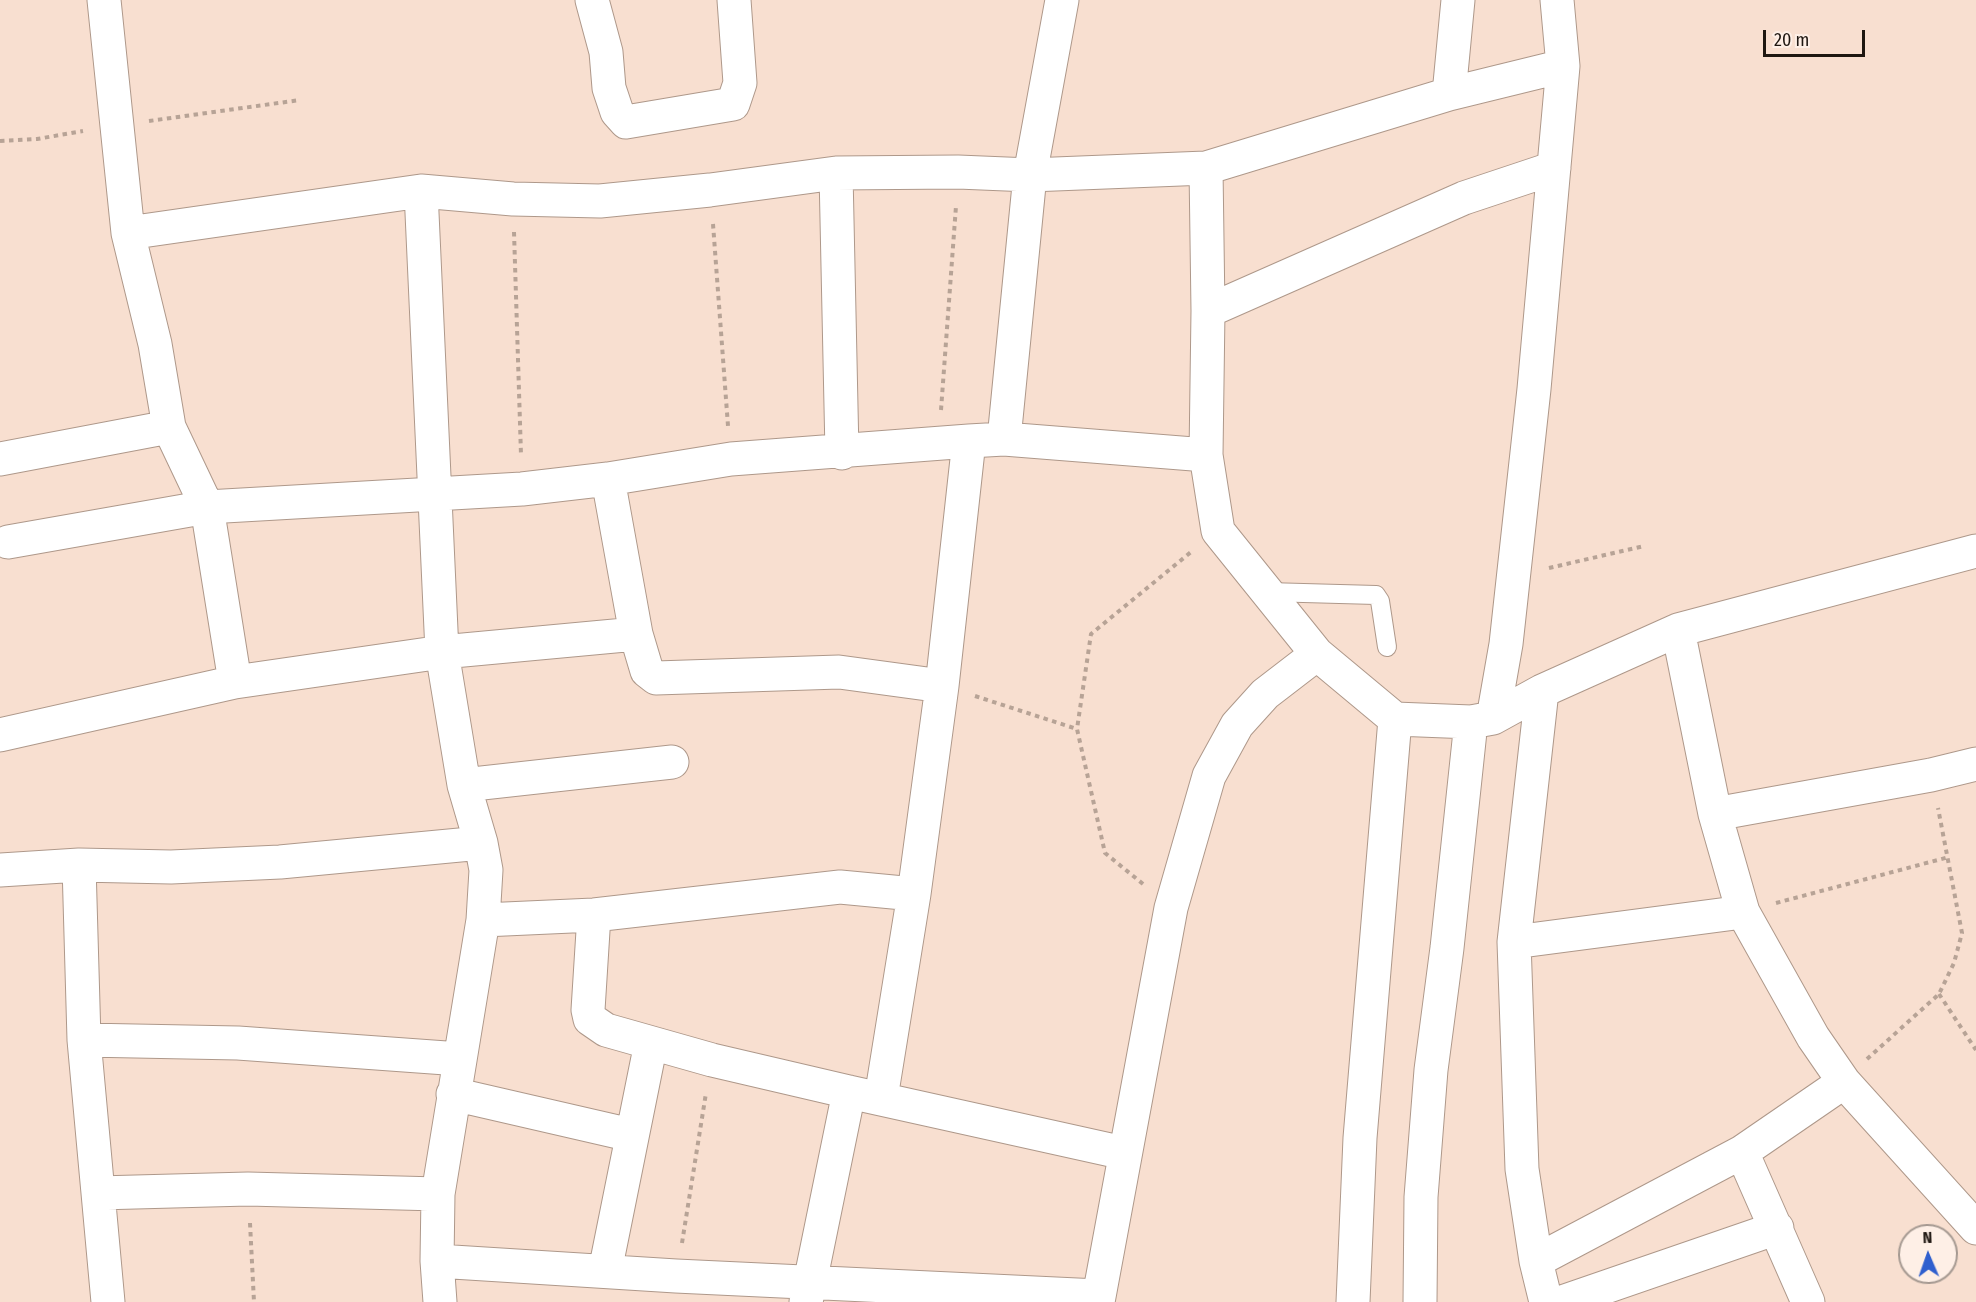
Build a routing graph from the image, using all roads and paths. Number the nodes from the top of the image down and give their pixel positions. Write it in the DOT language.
graph roads {
  1 [pos="104,0"];
  2 [pos="591,0"];
  3 [pos="734,0"];
  4 [pos="1062,0"];
  5 [pos="1458,0"];
  6 [pos="1557,0"];
  7 [pos="1563,66"];
  8 [pos="1449,94"];
  9 [pos="300,100"];
  10 [pos="117,125"];
  11 [pos="0,141"];
  12 [pos="1206,168"];
  13 [pos="1554,168"];
  14 [pos="958,172"];
  15 [pos="836,173"];
  16 [pos="1030,175"];
  17 [pos="710,190"];
  18 [pos="421,191"];
  19 [pos="513,199"];
  20 [pos="128,233"];
  21 [pos="1208,311"];
  22 [pos="169,427"];
  23 [pos="1004,439"];
  24 [pos="954,442"];
  25 [pos="842,453"];
  26 [pos="1206,455"];
  27 [pos="0,459"];
  28 [pos="731,459"];
  29 [pos="608,479"];
  30 [pos="522,489"];
  31 [pos="434,496"];
  32 [pos="207,507"];
  33 [pos="1218,531"];
  34 [pos="8,542"];
  35 [pos="1644,546"];
  36 [pos="1976,551"];
  37 [pos="1513,576"];
  38 [pos="1267,592"];
  39 [pos="1678,630"];
  40 [pos="636,634"];
  41 [pos="1388,647"];
  42 [pos="442,652"];
  43 [pos="1317,654"];
  44 [pos="235,682"];
  45 [pos="942,686"];
  46 [pos="1542,691"];
  47 [pos="1395,719"];
  48 [pos="1482,720"];
  49 [pos="1077,729"];
  50 [pos="0,735"];
  51 [pos="672,762"];
  52 [pos="1976,764"];
  53 [pos="1931,775"];
  54 [pos="464,785"];
  55 [pos="1715,814"];
  56 [pos="481,843"];
  57 [pos="1949,856"];
  58 [pos="79,865"];
  59 [pos="0,870"];
  60 [pos="914,894"];
  61 [pos="1172,908"];
  62 [pos="1743,912"];
  63 [pos="594,915"];
  64 [pos="483,920"];
  65 [pos="1514,942"];
  66 [pos="1939,994"];
  67 [pos="84,1040"];
  68 [pos="651,1043"];
  69 [pos="1976,1050"];
  70 [pos="460,1059"];
  71 [pos="712,1060"];
  72 [pos="1844,1082"];
  73 [pos="849,1092"];
  74 [pos="453,1094"];
  75 [pos="881,1098"];
  76 [pos="631,1135"];
  77 [pos="1742,1152"];
  78 [pos="1124,1153"];
  79 [pos="248,1189"];
  80 [pos="98,1193"];
  81 [pos="438,1194"];
  82 [pos="1777,1228"];
  83 [pos="1976,1228"];
  84 [pos="437,1261"];
  85 [pos="1536,1261"];
  86 [pos="605,1271"];
  87 [pos="676,1276"];
  88 [pos="808,1292"];
  89 [pos="1098,1299"];
  90 [pos="108,1302"];
  91 [pos="254,1302"];
  92 [pos="440,1302"];
  93 [pos="1353,1302"];
  94 [pos="1420,1302"];
  95 [pos="1546,1302"];
  96 [pos="1562,1302"];
  97 [pos="1809,1302"];
  1 -- 10 [label="street"];
  2 -- 3 [label="street"];
  4 -- 16 [label="street"];
  5 -- 8 [label="street"];
  6 -- 7 [label="street"];
  7 -- 8 [label="street"];
  7 -- 13 [label="street"];
  8 -- 12 [label="street"];
  9 -- 10 [label="path"];
  10 -- 11 [label="path"];
  10 -- 20 [label="street"];
  12 -- 16 [label="street"];
  12 -- 21 [label="street"];
  13 -- 21 [label="street"];
  13 -- 37 [label="street"];
  14 -- 15 [label="street"];
  14 -- 16 [label="street"];
  14 -- 24 [label="path"];
  15 -- 17 [label="street"];
  15 -- 25 [label="street"];
  16 -- 23 [label="street"];
  17 -- 19 [label="street"];
  17 -- 28 [label="path"];
  18 -- 19 [label="street"];
  18 -- 20 [label="street"];
  18 -- 31 [label="street"];
  19 -- 30 [label="path"];
  20 -- 22 [label="street"];
  21 -- 26 [label="street"];
  22 -- 27 [label="street"];
  22 -- 32 [label="street"];
  23 -- 24 [label="street"];
  23 -- 26 [label="street"];
  24 -- 25 [label="street"];
  24 -- 45 [label="street"];
  25 -- 28 [label="street"];
  26 -- 33 [label="street"];
  28 -- 29 [label="street"];
  29 -- 30 [label="street"];
  29 -- 40 [label="street"];
  30 -- 31 [label="street"];
  31 -- 32 [label="street"];
  31 -- 42 [label="street"];
  32 -- 34 [label="street"];
  32 -- 44 [label="street"];
  33 -- 38 [label="street"];
  33 -- 49 [label="path"];
  35 -- 37 [label="path"];
  36 -- 39 [label="street"];
  37 -- 48 [label="street"];
  38 -- 41 [label="lane"];
  38 -- 43 [label="street"];
  39 -- 46 [label="street"];
  39 -- 55 [label="street"];
  40 -- 42 [label="street"];
  40 -- 45 [label="street"];
  42 -- 44 [label="street"];
  42 -- 54 [label="street"];
  43 -- 47 [label="street"];
  43 -- 61 [label="street"];
  44 -- 50 [label="street"];
  45 -- 49 [label="path"];
  45 -- 60 [label="street"];
  46 -- 48 [label="street"];
  46 -- 65 [label="street"];
  47 -- 48 [label="street"];
  47 -- 93 [label="street"];
  48 -- 94 [label="street"];
  49 -- 61 [label="path"];
  51 -- 54 [label="street"];
  52 -- 53 [label="street"];
  53 -- 55 [label="street"];
  53 -- 57 [label="path"];
  54 -- 56 [label="street"];
  55 -- 62 [label="street"];
  56 -- 58 [label="street"];
  56 -- 64 [label="street"];
  57 -- 62 [label="path"];
  57 -- 66 [label="path"];
  58 -- 59 [label="street"];
  58 -- 67 [label="street"];
  60 -- 63 [label="street"];
  60 -- 75 [label="street"];
  61 -- 78 [label="street"];
  62 -- 65 [label="street"];
  62 -- 72 [label="street"];
  63 -- 64 [label="street"];
  63 -- 68 [label="street"];
  64 -- 70 [label="street"];
  65 -- 85 [label="street"];
  66 -- 69 [label="path"];
  66 -- 72 [label="path"];
  67 -- 70 [label="street"];
  67 -- 80 [label="street"];
  68 -- 71 [label="street"];
  68 -- 76 [label="street"];
  70 -- 74 [label="street"];
  71 -- 73 [label="street"];
  71 -- 87 [label="path"];
  72 -- 77 [label="street"];
  72 -- 83 [label="street"];
  73 -- 75 [label="street"];
  73 -- 88 [label="street"];
  74 -- 76 [label="street"];
  74 -- 81 [label="street"];
  75 -- 78 [label="street"];
  76 -- 86 [label="street"];
  77 -- 82 [label="street"];
  77 -- 85 [label="street"];
  78 -- 89 [label="street"];
  79 -- 80 [label="street"];
  79 -- 81 [label="street"];
  79 -- 91 [label="path"];
  80 -- 90 [label="street"];
  81 -- 84 [label="street"];
  82 -- 96 [label="street"];
  82 -- 97 [label="street"];
  84 -- 86 [label="street"];
  84 -- 92 [label="street"];
  85 -- 95 [label="street"];
  86 -- 87 [label="street"];
  87 -- 88 [label="street"];
  88 -- 89 [label="street"];
}
